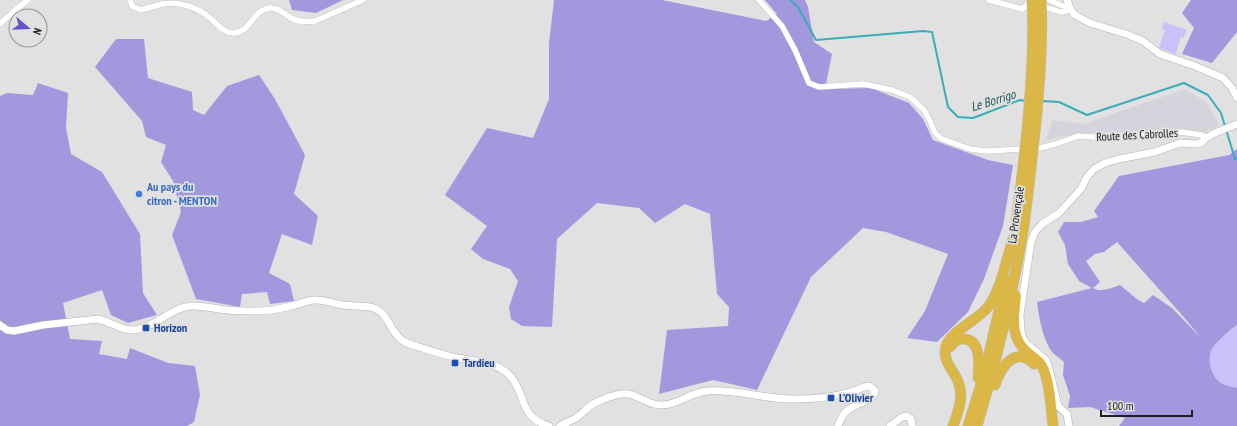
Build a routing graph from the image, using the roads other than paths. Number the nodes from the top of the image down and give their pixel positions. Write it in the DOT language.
graph roads {
  1 [pos="28,0"];
  2 [pos="130,0"];
  3 [pos="363,0"];
  4 [pos="759,0"];
  5 [pos="989,0"];
  6 [pos="1032,0"];
  7 [pos="1041,0"];
  8 [pos="1049,0"];
  9 [pos="1069,6"];
  10 [pos="0,24"];
  11 [pos="1237,98"];
  12 [pos="1236,125"];
  13 [pos="1206,138"];
  14 [pos="1020,224"];
  15 [pos="1017,242"];
  16 [pos="0,325"];
  17 [pos="946,359"];
  18 [pos="972,415"];
  19 [pos="1067,424"];
  20 [pos="549,426"];
  21 [pos="560,426"];
  22 [pos="838,426"];
  23 [pos="890,426"];
  24 [pos="912,426"];
  25 [pos="953,426"];
  26 [pos="968,426"];
  27 [pos="977,426"];
  28 [pos="980,426"];
  29 [pos="1053,426"];
  1 -- 10 [label="street"];
  2 -- 3 [label="street"];
  4 -- 13 [label="street, Route des Cabrolles"];
  5 -- 9 [label="street"];
  6 -- 14 [label="highway, La Provençale, bridge"];
  7 -- 14 [label="highway, La Provençale, bridge"];
  8 -- 9 [label="street"];
  9 -- 11 [label="street"];
  12 -- 13 [label="street, Route des Cabrolles"];
  13 -- 19 [label="street, Route des Cabrolles"];
  14 -- 15 [label="highway, La Provençale"];
  15 -- 17 [label="highway"];
  15 -- 18 [label="highway, La Provençale"];
  15 -- 27 [label="highway, La Provençale"];
  15 -- 29 [label="highway"];
  16 -- 20 [label="street"];
  17 -- 18 [label="highway"];
  17 -- 25 [label="highway"];
  18 -- 26 [label="highway, La Provençale"];
  21 -- 22 [label="street"];
  23 -- 24 [label="street"];
  28 -- 29 [label="highway"];
}
